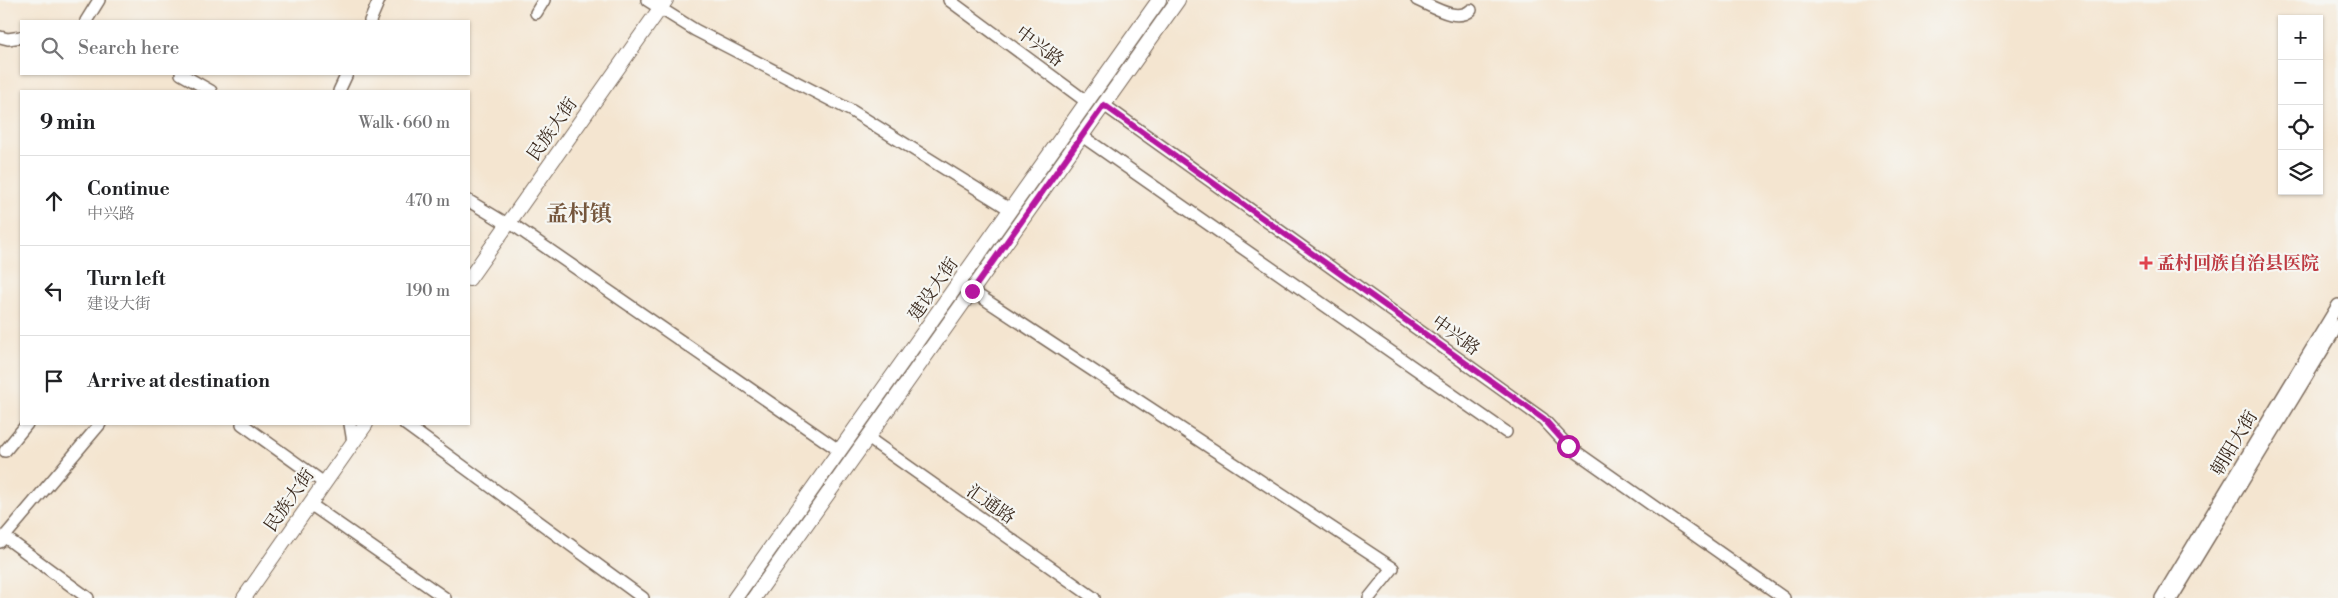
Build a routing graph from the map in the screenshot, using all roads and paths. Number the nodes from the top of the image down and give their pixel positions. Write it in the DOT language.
graph roads {
  1 [pos="99,0"];
  2 [pos="379,0"];
  3 [pos="544,0"];
  4 [pos="647,0"];
  5 [pos="949,0"];
  6 [pos="1159,0"];
  7 [pos="1178,0"];
  8 [pos="1417,0"];
  9 [pos="663,4"];
  10 [pos="1471,10"];
  11 [pos="536,13"];
  12 [pos="87,20"];
  13 [pos="370,20"];
  14 [pos="0,37"];
  15 [pos="20,37"];
  16 [pos="183,75"];
  17 [pos="347,75"];
  18 [pos="209,90"];
  19 [pos="339,90"];
  20 [pos="1087,102"];
  21 [pos="1104,105"];
  22 [pos="1082,136"];
  23 [pos="470,202"];
  24 [pos="1011,210"];
  25 [pos="508,223"];
  26 [pos="470,278"];
  27 [pos="972,291"];
  28 [pos="2338,305"];
  29 [pos="2338,324"];
  30 [pos="26,425"];
  31 [pos="99,425"];
  32 [pos="243,425"];
  33 [pos="350,425"];
  34 [pos="365,425"];
  35 [pos="406,425"];
  36 [pos="1506,432"];
  37 [pos="868,438"];
  38 [pos="353,442"];
  39 [pos="5,451"];
  40 [pos="840,451"];
  41 [pos="324,484"];
  42 [pos="310,504"];
  43 [pos="2,539"];
  44 [pos="88,598"];
  45 [pos="244,598"];
  46 [pos="445,598"];
  47 [pos="643,598"];
  48 [pos="736,598"];
  49 [pos="754,598"];
  50 [pos="1094,598"];
  51 [pos="1369,598"];
  52 [pos="1784,598"];
  53 [pos="2161,598"];
  54 [pos="2172,598"];
  1 -- 12 [label="street"];
  2 -- 13 [label="street"];
  3 -- 11 [label="street"];
  4 -- 9 [label="street"];
  5 -- 20 [label="street, 中兴路"];
  6 -- 20 [label="main road, 建设大街"];
  7 -- 21 [label="main road, 建设大街"];
  8 -- 10 [label="street"];
  9 -- 24 [label="street"];
  9 -- 25 [label="main road, 民族大街"];
  14 -- 15 [label="street"];
  16 -- 18 [label="street"];
  17 -- 19 [label="street"];
  20 -- 24 [label="main road, 建设大街"];
  21 -- 22 [label="main road, 建设大街"];
  21 -- 52 [label="street, 中兴路"];
  22 -- 27 [label="main road, 建设大街"];
  22 -- 36 [label="street"];
  23 -- 25 [label="street"];
  24 -- 40 [label="main road, 建设大街"];
  25 -- 26 [label="main road, 民族大街"];
  25 -- 40 [label="street"];
  27 -- 37 [label="main road, 建设大街"];
  27 -- 51 [label="street"];
  28 -- 53 [label="street, 朝阳大街"];
  29 -- 54 [label="street, 朝阳大街"];
  30 -- 39 [label="street"];
  31 -- 43 [label="street"];
  32 -- 41 [label="street"];
  33 -- 38 [label="street"];
  34 -- 38 [label="main road, 民族大街"];
  35 -- 47 [label="street"];
  37 -- 49 [label="main road, 建设大街"];
  37 -- 50 [label="street, 汇通路"];
  38 -- 41 [label="main road, 民族大街"];
  40 -- 48 [label="main road, 建设大街"];
  41 -- 42 [label="main road, 民族大街"];
  42 -- 45 [label="main road, 民族大街"];
  42 -- 46 [label="street"];
  43 -- 44 [label="street"];
}
